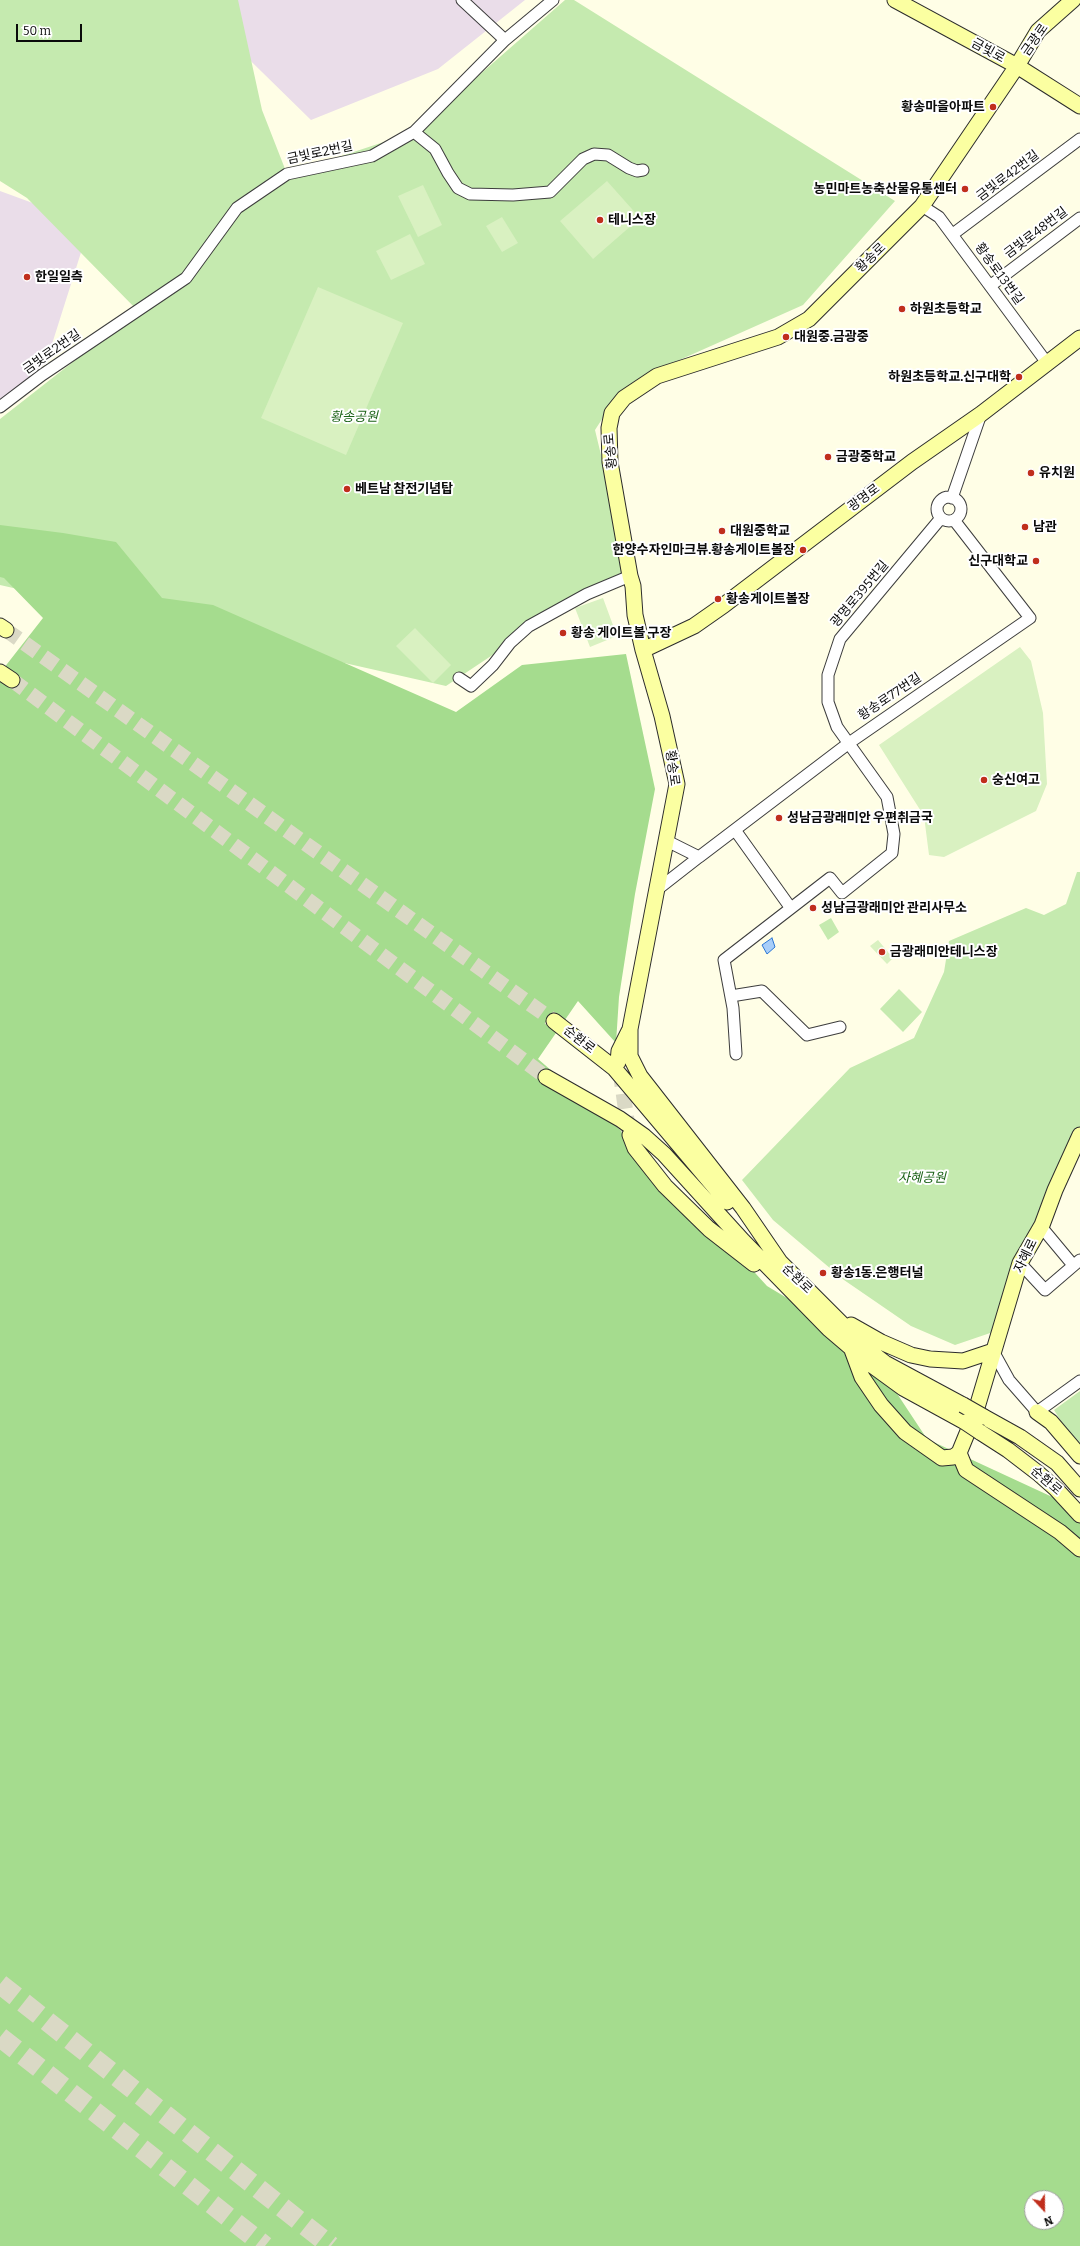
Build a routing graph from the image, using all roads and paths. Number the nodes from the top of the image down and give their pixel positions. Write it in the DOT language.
graph roads {
  1 [pos="462,0"];
  2 [pos="553,0"];
  3 [pos="895,0"];
  4 [pos="1073,0"];
  5 [pos="505,40"];
  6 [pos="1017,66"];
  7 [pos="1080,106"];
  8 [pos="414,132"];
  9 [pos="1080,139"];
  10 [pos="643,170"];
  11 [pos="922,206"];
  12 [pos="1080,218"];
  13 [pos="953,234"];
  14 [pos="990,286"];
  15 [pos="1080,338"];
  16 [pos="1047,363"];
  17 [pos="0,407"];
  18 [pos="981,414"];
  19 [pos="952,498"];
  20 [pos="941,518"];
  21 [pos="954,520"];
  22 [pos="630,576"];
  23 [pos="643,650"];
  24 [pos="459,678"];
  25 [pos="849,743"];
  26 [pos="735,830"];
  27 [pos="667,841"];
  28 [pos="699,857"];
  29 [pos="658,889"];
  30 [pos="790,907"];
  31 [pos="731,996"];
  32 [pos="554,1020"];
  33 [pos="840,1027"];
  34 [pos="630,1029"];
  35 [pos="736,1054"];
  36 [pos="618,1062"];
  37 [pos="546,1077"];
  38 [pos="630,1135"];
  39 [pos="1080,1135"];
  40 [pos="1042,1225"];
  41 [pos="780,1262"];
  42 [pos="1020,1262"];
  43 [pos="1077,1263"];
  44 [pos="788,1289"];
  45 [pos="838,1318"];
  46 [pos="851,1348"];
  47 [pos="993,1351"];
  48 [pos="1080,1381"];
  49 [pos="1037,1412"];
  50 [pos="959,1453"];
  51 [pos="1080,1456"];
  52 [pos="1080,1490"];
  53 [pos="1080,1515"];
  54 [pos="1080,1549"];
  1 -- 5 [label="street"];
  2 -- 5 [label="street, 금빛로2번길"];
  3 -- 6 [label="main road, 금빛로"];
  4 -- 6 [label="main road, 금광로"];
  5 -- 8 [label="street, 금빛로2번길"];
  6 -- 7 [label="main road, 금빛로"];
  6 -- 11 [label="main road, 황송로"];
  8 -- 10 [label="street"];
  8 -- 17 [label="street, 금빛로2번길"];
  9 -- 13 [label="street, 금빛로42번길"];
  11 -- 13 [label="street, 황송로13번길"];
  11 -- 22 [label="main road, 황송로"];
  12 -- 14 [label="street, 금빛로48번길"];
  13 -- 14 [label="street, 황송로13번길"];
  14 -- 16 [label="street, 황송로13번길"];
  15 -- 16 [label="main road, 광명로"];
  16 -- 18 [label="main road, 광명로"];
  18 -- 19 [label="street"];
  18 -- 23 [label="main road, 광명로"];
  19 -- 20 [label="street"];
  19 -- 21 [label="street"];
  20 -- 21 [label="street"];
  20 -- 25 [label="street, 광명로395번길"];
  21 -- 25 [label="street, 황송로77번길"];
  22 -- 23 [label="main road, 황송로"];
  22 -- 24 [label="street"];
  23 -- 27 [label="main road, 황송로"];
  25 -- 26 [label="street, 황송로77번길"];
  25 -- 30 [label="street, 광명로395번길"];
  26 -- 28 [label="street, 황송로77번길"];
  26 -- 30 [label="street"];
  27 -- 28 [label="street"];
  27 -- 29 [label="main road, 황송로"];
  28 -- 29 [label="street, 황송로77번길"];
  29 -- 34 [label="main road, 황송로"];
  30 -- 31 [label="street"];
  31 -- 33 [label="street"];
  31 -- 35 [label="street"];
  32 -- 41 [label="main road, 순환로"];
  34 -- 36 [label="main road"];
  34 -- 41 [label="main road"];
  37 -- 44 [label="main road, 순환로"];
  38 -- 44 [label="main road"];
  39 -- 40 [label="main road, 자혜로"];
  40 -- 42 [label="main road, 자혜로"];
  40 -- 43 [label="street"];
  41 -- 45 [label="main road, 순환로"];
  42 -- 43 [label="street"];
  42 -- 47 [label="main road, 자혜로"];
  44 -- 46 [label="main road, 순환로"];
  45 -- 47 [label="main road"];
  45 -- 52 [label="main road, 순환로, bridge"];
  46 -- 50 [label="main road"];
  46 -- 53 [label="main road, 순환로, bridge"];
  47 -- 49 [label="street"];
  47 -- 50 [label="main road, 자혜로"];
  48 -- 49 [label="street"];
  49 -- 51 [label="main road"];
  50 -- 54 [label="main road"];
}
